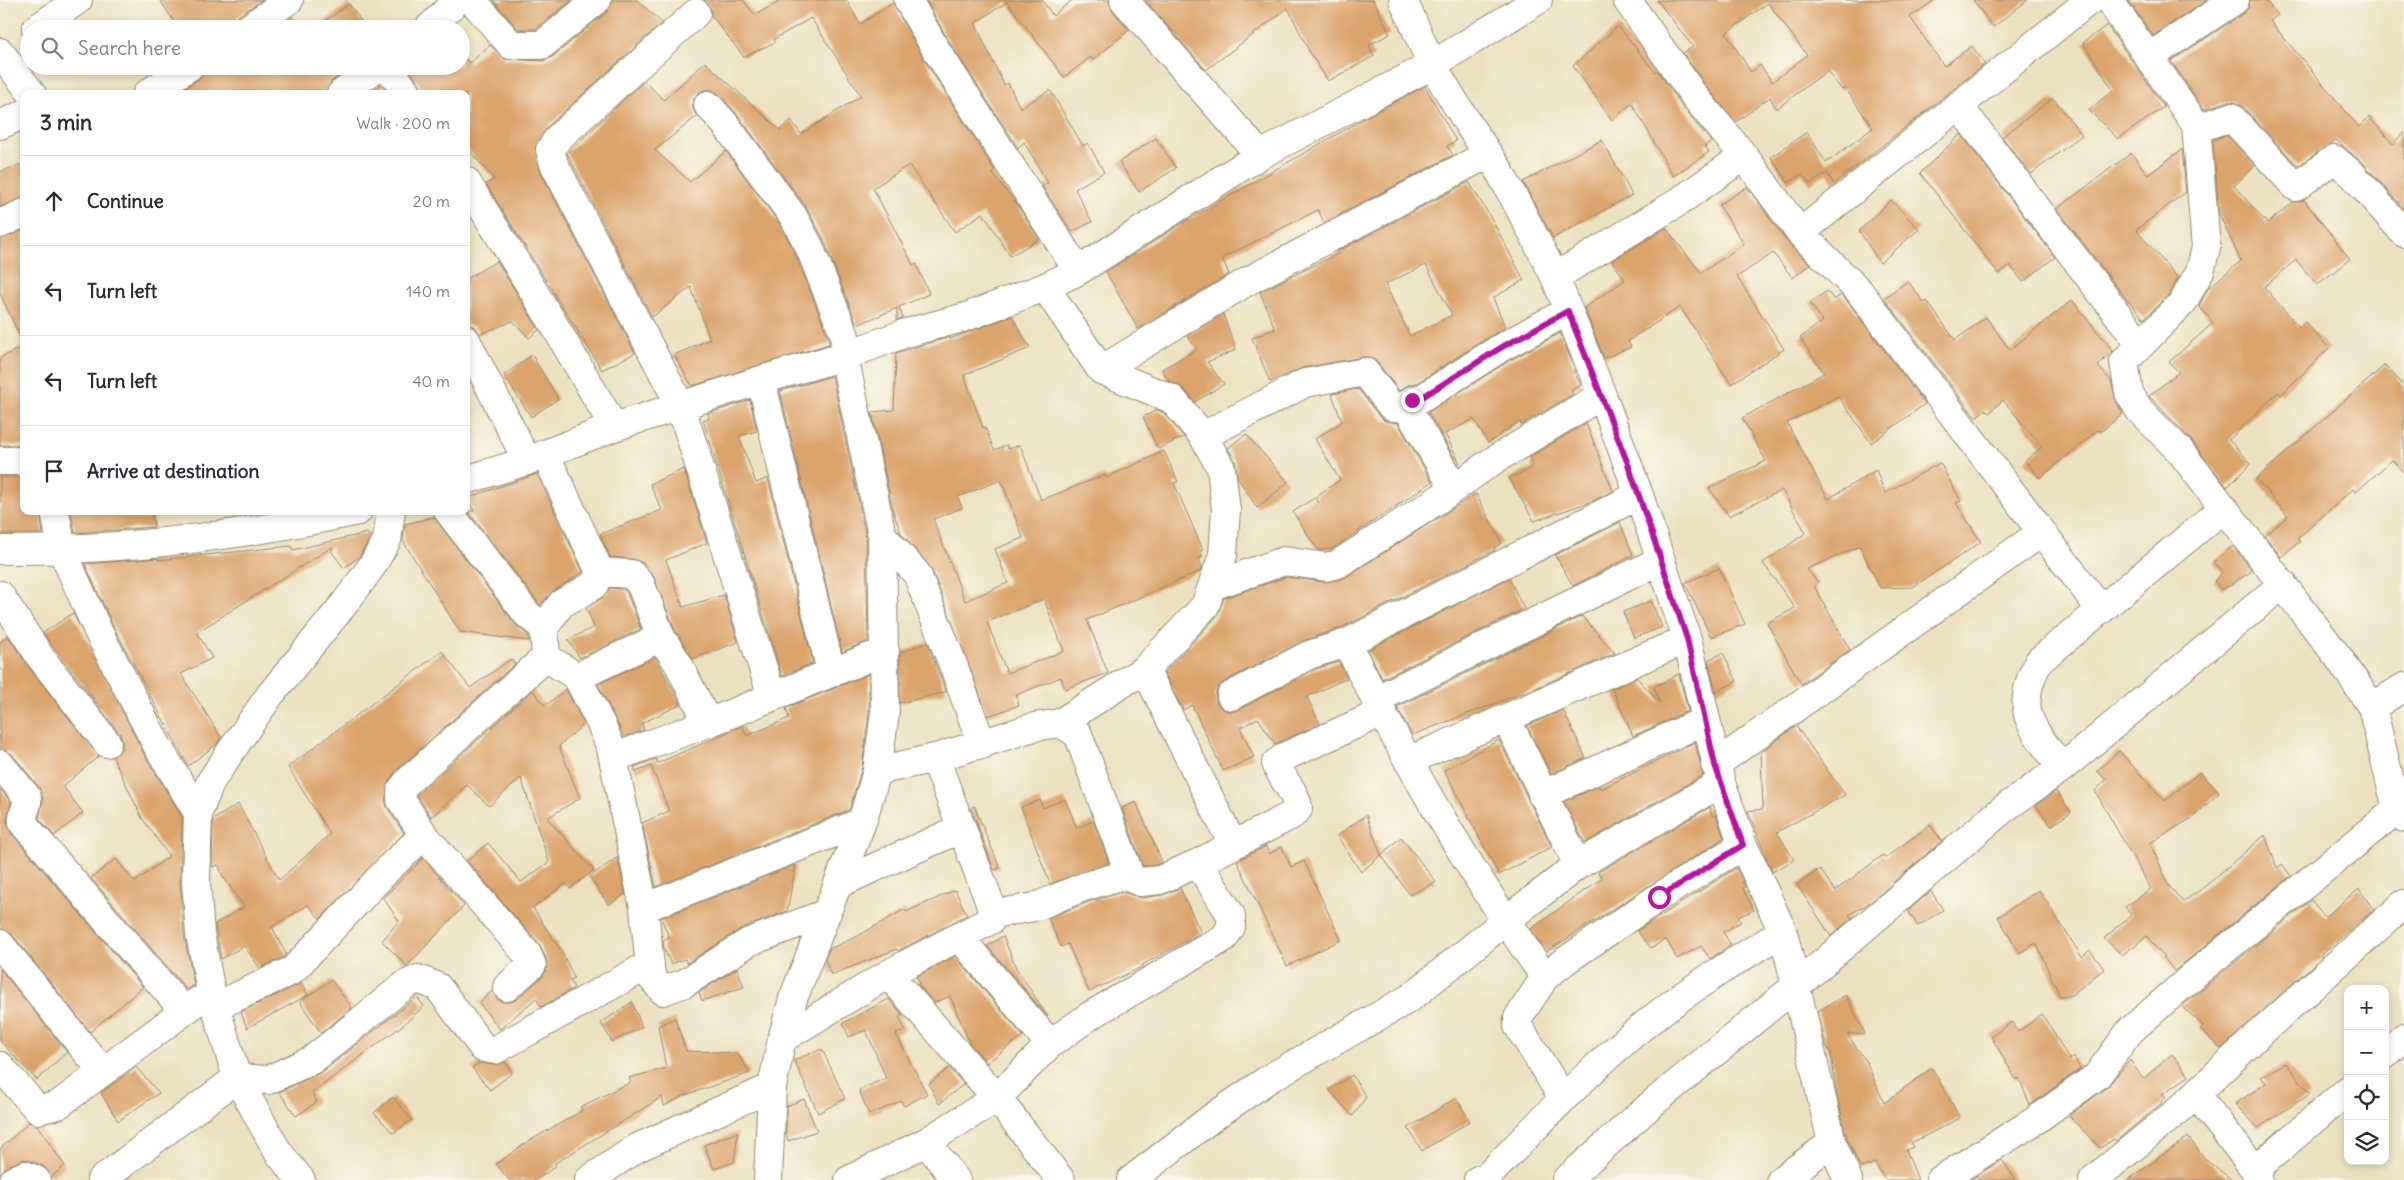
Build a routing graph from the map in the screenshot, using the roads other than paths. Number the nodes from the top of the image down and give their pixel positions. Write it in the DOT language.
graph roads {
  1 [pos="78,0"];
  2 [pos="289,0"];
  3 [pos="458,0"];
  4 [pos="472,0"];
  5 [pos="597,0"];
  6 [pos="908,0"];
  7 [pos="1124,0"];
  8 [pos="1403,0"];
  9 [pos="1538,0"];
  10 [pos="1627,0"];
  11 [pos="2090,0"];
  12 [pos="2109,0"];
  13 [pos="2235,0"];
  14 [pos="696,13"];
  15 [pos="49,20"];
  16 [pos="260,20"];
  17 [pos="437,20"];
  18 [pos="20,40"];
  19 [pos="0,53"];
  20 [pos="2149,57"];
  21 [pos="1432,64"];
  22 [pos="176,75"];
  23 [pos="366,75"];
  24 [pos="394,75"];
  25 [pos="29,90"];
  26 [pos="153,90"];
  27 [pos="346,90"];
  28 [pos="405,90"];
  29 [pos="708,105"];
  30 [pos="1960,106"];
  31 [pos="20,116"];
  32 [pos="0,125"];
  33 [pos="2196,125"];
  34 [pos="1488,154"];
  35 [pos="1260,155"];
  36 [pos="1744,156"];
  37 [pos="470,187"];
  38 [pos="20,215"];
  39 [pos="0,224"];
  40 [pos="1800,233"];
  41 [pos="2404,233"];
  42 [pos="1078,270"];
  43 [pos="1554,277"];
  44 [pos="1045,287"];
  45 [pos="1568,311"];
  46 [pos="2141,345"];
  47 [pos="470,347"];
  48 [pos="844,356"];
  49 [pos="1101,370"];
  50 [pos="760,380"];
  51 [pos="1602,395"];
  52 [pos="681,407"];
  53 [pos="1407,408"];
  54 [pos="614,428"];
  55 [pos="1203,436"];
  56 [pos="536,458"];
  57 [pos="0,461"];
  58 [pos="20,461"];
  59 [pos="470,479"];
  60 [pos="1454,488"];
  61 [pos="1639,495"];
  62 [pos="2224,508"];
  63 [pos="56,515"];
  64 [pos="312,515"];
  65 [pos="390,515"];
  66 [pos="451,515"];
  67 [pos="231,522"];
  68 [pos="2042,532"];
  69 [pos="882,535"];
  70 [pos="0,550"];
  71 [pos="62,550"];
  72 [pos="1661,560"];
  73 [pos="600,572"];
  74 [pos="2283,584"];
  75 [pos="1212,586"];
  76 [pos="0,595"];
  77 [pos="2101,610"];
  78 [pos="544,628"];
  79 [pos="661,637"];
  80 [pos="1687,639"];
  81 [pos="1348,643"];
  82 [pos="884,652"];
  83 [pos="546,657"];
  84 [pos="1145,669"];
  85 [pos="831,672"];
  86 [pos="577,676"];
  87 [pos="2404,687"];
  88 [pos="772,696"];
  89 [pos="1231,696"];
  90 [pos="1378,707"];
  91 [pos="2372,707"];
  92 [pos="1507,720"];
  93 [pos="1706,720"];
  94 [pos="708,723"];
  95 [pos="1060,723"];
  96 [pos="107,743"];
  97 [pos="982,745"];
  98 [pos="611,748"];
  99 [pos="935,758"];
  100 [pos="1408,761"];
  101 [pos="0,764"];
  102 [pos="2062,768"];
  103 [pos="877,771"];
  104 [pos="1718,774"];
  105 [pos="1542,794"];
  106 [pos="198,813"];
  107 [pos="2402,813"];
  108 [pos="862,822"];
  109 [pos="962,828"];
  110 [pos="424,835"];
  111 [pos="1233,845"];
  112 [pos="1743,845"];
  113 [pos="1198,863"];
  114 [pos="1578,864"];
  115 [pos="1130,876"];
  116 [pos="838,884"];
  117 [pos="2404,904"];
  118 [pos="644,908"];
  119 [pos="827,913"];
  120 [pos="992,914"];
  121 [pos="1505,921"];
  122 [pos="1783,932"];
  123 [pos="960,938"];
  124 [pos="0,944"];
  125 [pos="650,964"];
  126 [pos="888,974"];
  127 [pos="1545,977"];
  128 [pos="1796,986"];
  129 [pos="507,987"];
  130 [pos="213,999"];
  131 [pos="184,1011"];
  132 [pos="2404,1037"];
  133 [pos="782,1039"];
  134 [pos="1050,1044"];
  135 [pos="2389,1051"];
  136 [pos="0,1066"];
  137 [pos="102,1071"];
  138 [pos="237,1078"];
  139 [pos="772,1087"];
  140 [pos="2196,1094"];
  141 [pos="2344,1094"];
  142 [pos="997,1098"];
  143 [pos="1564,1098"];
  144 [pos="926,1142"];
  145 [pos="1832,1143"];
  146 [pos="2257,1175"];
  147 [pos="14,1180"];
  148 [pos="36,1180"];
  149 [pos="101,1180"];
  150 [pos="301,1180"];
  151 [pos="589,1180"];
  152 [pos="768,1180"];
  153 [pos="848,1180"];
  154 [pos="956,1180"];
  155 [pos="1061,1180"];
  156 [pos="1131,1180"];
  157 [pos="1478,1180"];
  158 [pos="1566,1180"];
  159 [pos="1781,1180"];
  160 [pos="1848,1180"];
  161 [pos="1940,1180"];
  162 [pos="2093,1180"];
  1 -- 15 [label="street"];
  2 -- 16 [label="street"];
  3 -- 17 [label="street"];
  4 -- 5 [label="street"];
  6 -- 42 [label="street"];
  7 -- 35 [label="street"];
  8 -- 21 [label="street"];
  9 -- 21 [label="street"];
  10 -- 36 [label="street"];
  11 -- 30 [label="street"];
  12 -- 20 [label="street"];
  13 -- 20 [label="street"];
  14 -- 52 [label="street"];
  18 -- 19 [label="street"];
  19 -- 25 [label="street"];
  20 -- 33 [label="street"];
  21 -- 34 [label="street"];
  21 -- 35 [label="street"];
  22 -- 26 [label="street"];
  23 -- 27 [label="street"];
  24 -- 28 [label="street"];
  29 -- 48 [label="street"];
  30 -- 40 [label="street"];
  30 -- 46 [label="street"];
  31 -- 32 [label="street"];
  33 -- 41 [label="street"];
  33 -- 46 [label="street"];
  34 -- 43 [label="street"];
  34 -- 49 [label="street"];
  35 -- 42 [label="street"];
  36 -- 40 [label="street"];
  36 -- 43 [label="street"];
  37 -- 54 [label="street"];
  38 -- 39 [label="street"];
  40 -- 68 [label="street"];
  42 -- 44 [label="street"];
  43 -- 45 [label="street"];
  44 -- 48 [label="street"];
  44 -- 49 [label="street"];
  45 -- 51 [label="street"];
  45 -- 53 [label="street"];
  46 -- 62 [label="street"];
  47 -- 56 [label="street"];
  48 -- 50 [label="street"];
  48 -- 69 [label="street"];
  49 -- 55 [label="street"];
  50 -- 52 [label="street"];
  50 -- 85 [label="street"];
  51 -- 60 [label="street"];
  51 -- 61 [label="street"];
  52 -- 54 [label="street"];
  52 -- 88 [label="street"];
  53 -- 55 [label="street"];
  53 -- 60 [label="street"];
  54 -- 56 [label="street"];
  55 -- 75 [label="street"];
  56 -- 59 [label="street"];
  56 -- 73 [label="street"];
  57 -- 58 [label="street"];
  60 -- 75 [label="street"];
  61 -- 72 [label="street"];
  61 -- 81 [label="street"];
  62 -- 74 [label="street"];
  62 -- 77 [label="street"];
  63 -- 71 [label="street"];
  64 -- 67 [label="street"];
  65 -- 106 [label="street"];
  66 -- 78 [label="street"];
  67 -- 71 [label="street"];
  68 -- 77 [label="street"];
  68 -- 104 [label="street"];
  69 -- 82 [label="street"];
  69 -- 97 [label="street"];
  70 -- 71 [label="street"];
  71 -- 106 [label="street"];
  72 -- 80 [label="street"];
  72 -- 90 [label="street"];
  73 -- 78 [label="street"];
  73 -- 79 [label="street"];
  74 -- 91 [label="street"];
  74 -- 102 [label="street"];
  75 -- 84 [label="street"];
  76 -- 96 [label="street"];
  77 -- 102 [label="street"];
  78 -- 83 [label="street"];
  79 -- 86 [label="street"];
  79 -- 94 [label="street"];
  80 -- 92 [label="street"];
  80 -- 93 [label="street"];
  81 -- 89 [label="street"];
  81 -- 90 [label="street"];
  82 -- 85 [label="street"];
  82 -- 103 [label="street"];
  83 -- 86 [label="street"];
  83 -- 110 [label="street"];
  84 -- 95 [label="street"];
  84 -- 111 [label="street"];
  85 -- 88 [label="street"];
  86 -- 98 [label="street"];
  87 -- 91 [label="street"];
  88 -- 94 [label="street"];
  90 -- 100 [label="street"];
  90 -- 111 [label="street"];
  91 -- 107 [label="street"];
  92 -- 100 [label="street"];
  92 -- 105 [label="street"];
  93 -- 104 [label="street"];
  93 -- 105 [label="street"];
  94 -- 98 [label="street"];
  95 -- 97 [label="street"];
  95 -- 115 [label="street"];
  97 -- 99 [label="street"];
  98 -- 118 [label="street"];
  99 -- 103 [label="street"];
  99 -- 109 [label="street"];
  100 -- 121 [label="street"];
  101 -- 131 [label="street"];
  102 -- 128 [label="street"];
  103 -- 108 [label="street"];
  104 -- 112 [label="street"];
  104 -- 114 [label="street"];
  105 -- 114 [label="street"];
  106 -- 130 [label="street"];
  107 -- 161 [label="street"];
  108 -- 116 [label="street"];
  108 -- 118 [label="street"];
  109 -- 116 [label="street"];
  109 -- 120 [label="street"];
  110 -- 129 [label="street"];
  110 -- 130 [label="street"];
  111 -- 113 [label="street"];
  112 -- 122 [label="street"];
  112 -- 127 [label="street"];
  113 -- 115 [label="street"];
  113 -- 134 [label="street"];
  114 -- 121 [label="street"];
  115 -- 120 [label="street"];
  116 -- 119 [label="street"];
  117 -- 140 [label="street"];
  118 -- 125 [label="street"];
  119 -- 125 [label="street"];
  119 -- 133 [label="street"];
  120 -- 123 [label="street"];
  121 -- 127 [label="street"];
  121 -- 156 [label="street"];
  122 -- 128 [label="street"];
  122 -- 143 [label="street"];
  123 -- 126 [label="street"];
  123 -- 134 [label="street"];
  124 -- 137 [label="street"];
  125 -- 138 [label="street"];
  126 -- 133 [label="street"];
  126 -- 142 [label="street"];
  127 -- 143 [label="street"];
  128 -- 145 [label="street"];
  128 -- 158 [label="street"];
  130 -- 131 [label="street"];
  130 -- 138 [label="street"];
  131 -- 137 [label="street"];
  132 -- 135 [label="street"];
  133 -- 139 [label="street"];
  134 -- 142 [label="street"];
  136 -- 137 [label="street"];
  138 -- 149 [label="street"];
  138 -- 150 [label="street"];
  139 -- 151 [label="street"];
  139 -- 152 [label="street"];
  140 -- 146 [label="street"];
  140 -- 162 [label="street"];
  141 -- 146 [label="street"];
  142 -- 144 [label="street"];
  142 -- 155 [label="street"];
  143 -- 157 [label="street"];
  144 -- 153 [label="street"];
  144 -- 154 [label="street"];
  145 -- 159 [label="street"];
  145 -- 160 [label="street"];
  147 -- 148 [label="street"];
}
